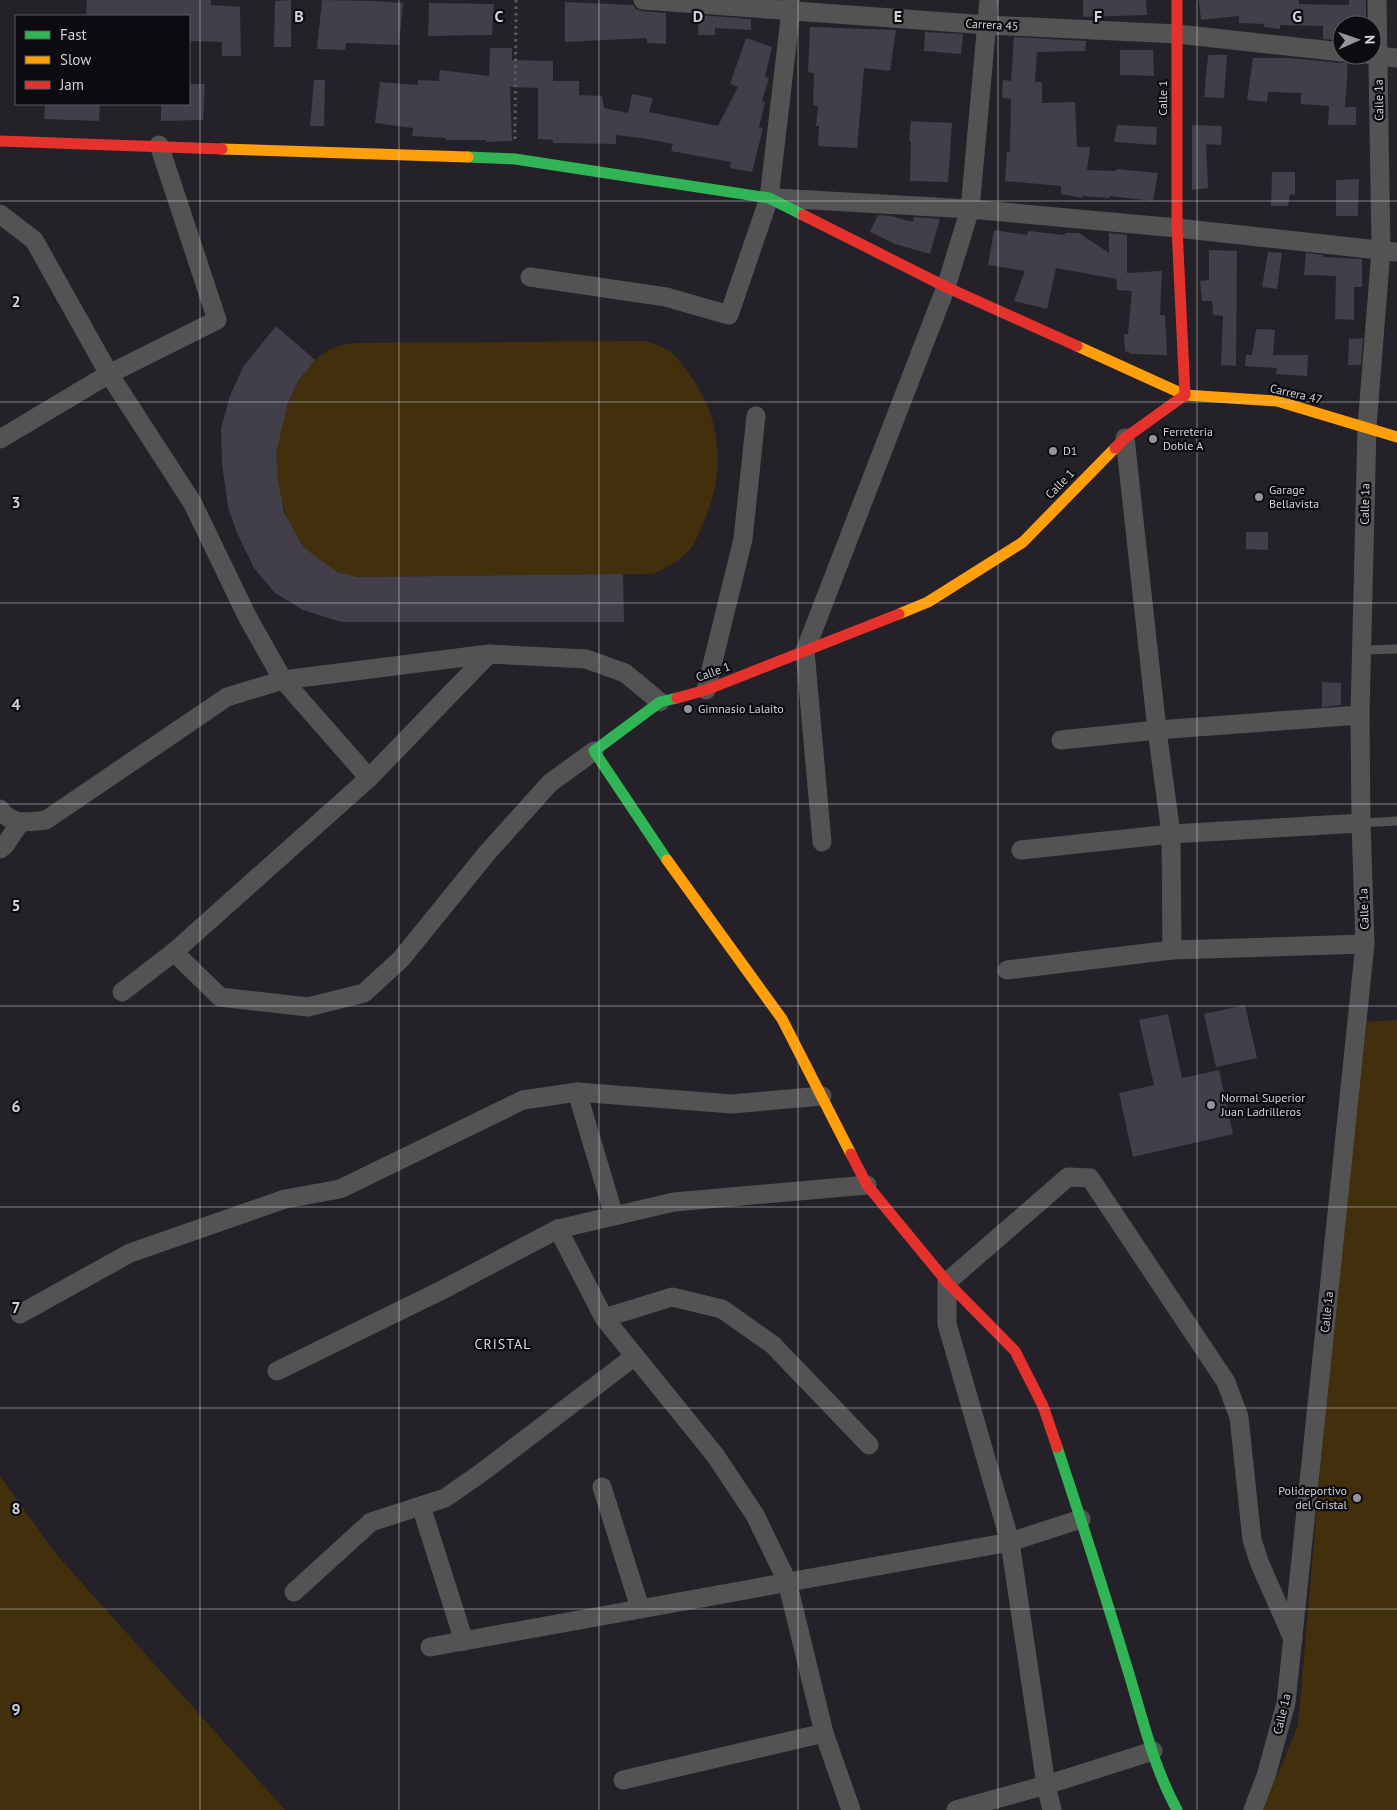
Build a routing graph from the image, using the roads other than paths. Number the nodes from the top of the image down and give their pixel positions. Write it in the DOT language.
graph roads {
  1 [pos="642,0"];
  2 [pos="990,0"];
  3 [pos="1177,0"];
  4 [pos="1377,0"];
  5 [pos="790,5"];
  6 [pos="1378,15"];
  7 [pos="988,25"];
  8 [pos="1177,34"];
  9 [pos="1332,51"];
  10 [pos="1382,56"];
  11 [pos="0,141"];
  12 [pos="159,145"];
  13 [pos="770,198"];
  14 [pos="970,209"];
  15 [pos="0,214"];
  16 [pos="1177,228"];
  17 [pos="1389,251"];
  18 [pos="530,277"];
  19 [pos="946,287"];
  20 [pos="109,374"];
  21 [pos="1186,395"];
  22 [pos="756,416"];
  23 [pos="1367,427"];
  24 [pos="1397,437"];
  25 [pos="1125,438"];
  26 [pos="0,439"];
  27 [pos="1397,649"];
  28 [pos="1362,650"];
  29 [pos="805,651"];
  30 [pos="489,654"];
  31 [pos="283,680"];
  32 [pos="706,690"];
  33 [pos="660,702"];
  34 [pos="1360,715"];
  35 [pos="1157,730"];
  36 [pos="1061,740"];
  37 [pos="594,751"];
  38 [pos="369,778"];
  39 [pos="0,809"];
  40 [pos="1397,821"];
  41 [pos="20,823"];
  42 [pos="1361,823"];
  43 [pos="1171,834"];
  44 [pos="822,842"];
  45 [pos="0,849"];
  46 [pos="1021,850"];
  47 [pos="1365,944"];
  48 [pos="1172,950"];
  49 [pos="174,952"];
  50 [pos="1007,970"];
  51 [pos="122,992"];
  52 [pos="577,1092"];
  53 [pos="822,1096"];
  54 [pos="866,1185"];
  55 [pos="614,1216"];
  56 [pos="558,1229"];
  57 [pos="947,1282"];
  58 [pos="20,1314"];
  59 [pos="604,1318"];
  60 [pos="636,1356"];
  61 [pos="277,1371"];
  62 [pos="869,1444"];
  63 [pos="602,1487"];
  64 [pos="421,1506"];
  65 [pos="1081,1519"];
  66 [pos="1010,1542"];
  67 [pos="786,1581"];
  68 [pos="294,1592"];
  69 [pos="640,1608"];
  70 [pos="1294,1640"];
  71 [pos="464,1641"];
  72 [pos="430,1647"];
  73 [pos="824,1733"];
  74 [pos="1153,1751"];
  75 [pos="623,1780"];
  76 [pos="1046,1785"];
  77 [pos="851,1810"];
  78 [pos="956,1810"];
  79 [pos="1052,1810"];
  80 [pos="1177,1810"];
  81 [pos="1253,1810"];
  1 -- 5 [label="street, Carrera 45"];
  2 -- 7 [label="street"];
  3 -- 8 [label="main road, Calle 1"];
  4 -- 6 [label="street, Calle 1a"];
  5 -- 7 [label="street, Carrera 45"];
  5 -- 13 [label="street"];
  7 -- 8 [label="street, Carrera 45"];
  7 -- 14 [label="street"];
  8 -- 9 [label="street, Carrera 45"];
  8 -- 16 [label="main road, Calle 1"];
  10 -- 17 [label="street, Calle 1a"];
  11 -- 12 [label="main road"];
  12 -- 13 [label="main road"];
  12 -- 20 [label="street"];
  13 -- 14 [label="street"];
  13 -- 18 [label="street"];
  13 -- 19 [label="main road"];
  14 -- 16 [label="street"];
  14 -- 19 [label="street"];
  15 -- 20 [label="street"];
  16 -- 17 [label="street"];
  16 -- 21 [label="main road, Calle 1"];
  17 -- 23 [label="street, Calle 1a"];
  19 -- 21 [label="main road"];
  19 -- 29 [label="street"];
  20 -- 26 [label="street"];
  20 -- 31 [label="street"];
  21 -- 23 [label="main road, Carrera 47"];
  21 -- 25 [label="main road, Calle 1"];
  22 -- 32 [label="street"];
  23 -- 24 [label="main road, Carrera 47"];
  23 -- 28 [label="street, Calle 1a"];
  25 -- 29 [label="main road, Calle 1"];
  25 -- 35 [label="street"];
  27 -- 28 [label="lane"];
  28 -- 34 [label="street, Calle 1a"];
  29 -- 32 [label="main road, Calle 1"];
  29 -- 44 [label="street"];
  30 -- 31 [label="street"];
  30 -- 33 [label="street"];
  30 -- 38 [label="street"];
  31 -- 38 [label="street"];
  31 -- 41 [label="street"];
  32 -- 33 [label="main road, Calle 1"];
  33 -- 37 [label="main road, Calle 1"];
  34 -- 35 [label="street"];
  34 -- 42 [label="street, Calle 1a"];
  35 -- 36 [label="street"];
  35 -- 43 [label="street"];
  37 -- 49 [label="street"];
  37 -- 53 [label="main road"];
  38 -- 49 [label="street"];
  39 -- 41 [label="street"];
  40 -- 42 [label="lane"];
  41 -- 45 [label="street"];
  42 -- 43 [label="street"];
  42 -- 47 [label="street, Calle 1a"];
  43 -- 46 [label="street"];
  43 -- 48 [label="street"];
  47 -- 48 [label="street"];
  47 -- 70 [label="street, Calle 1a"];
  48 -- 50 [label="street"];
  49 -- 51 [label="street"];
  52 -- 53 [label="street"];
  52 -- 55 [label="street"];
  52 -- 58 [label="street"];
  53 -- 54 [label="main road"];
  54 -- 55 [label="street"];
  54 -- 57 [label="main road"];
  55 -- 56 [label="street"];
  56 -- 59 [label="street"];
  56 -- 61 [label="street"];
  57 -- 65 [label="main road"];
  57 -- 66 [label="street"];
  57 -- 70 [label="street"];
  59 -- 60 [label="street"];
  59 -- 62 [label="street"];
  60 -- 64 [label="street"];
  60 -- 67 [label="street"];
  63 -- 69 [label="street"];
  64 -- 68 [label="street"];
  64 -- 71 [label="street"];
  65 -- 66 [label="street"];
  65 -- 74 [label="main road"];
  66 -- 67 [label="street"];
  66 -- 76 [label="street"];
  67 -- 69 [label="street"];
  67 -- 73 [label="street"];
  69 -- 71 [label="street"];
  70 -- 81 [label="street, Calle 1a"];
  71 -- 72 [label="street"];
  73 -- 75 [label="street"];
  73 -- 77 [label="street"];
  74 -- 76 [label="street"];
  74 -- 80 [label="main road"];
  76 -- 78 [label="street"];
  76 -- 79 [label="street"];
}
